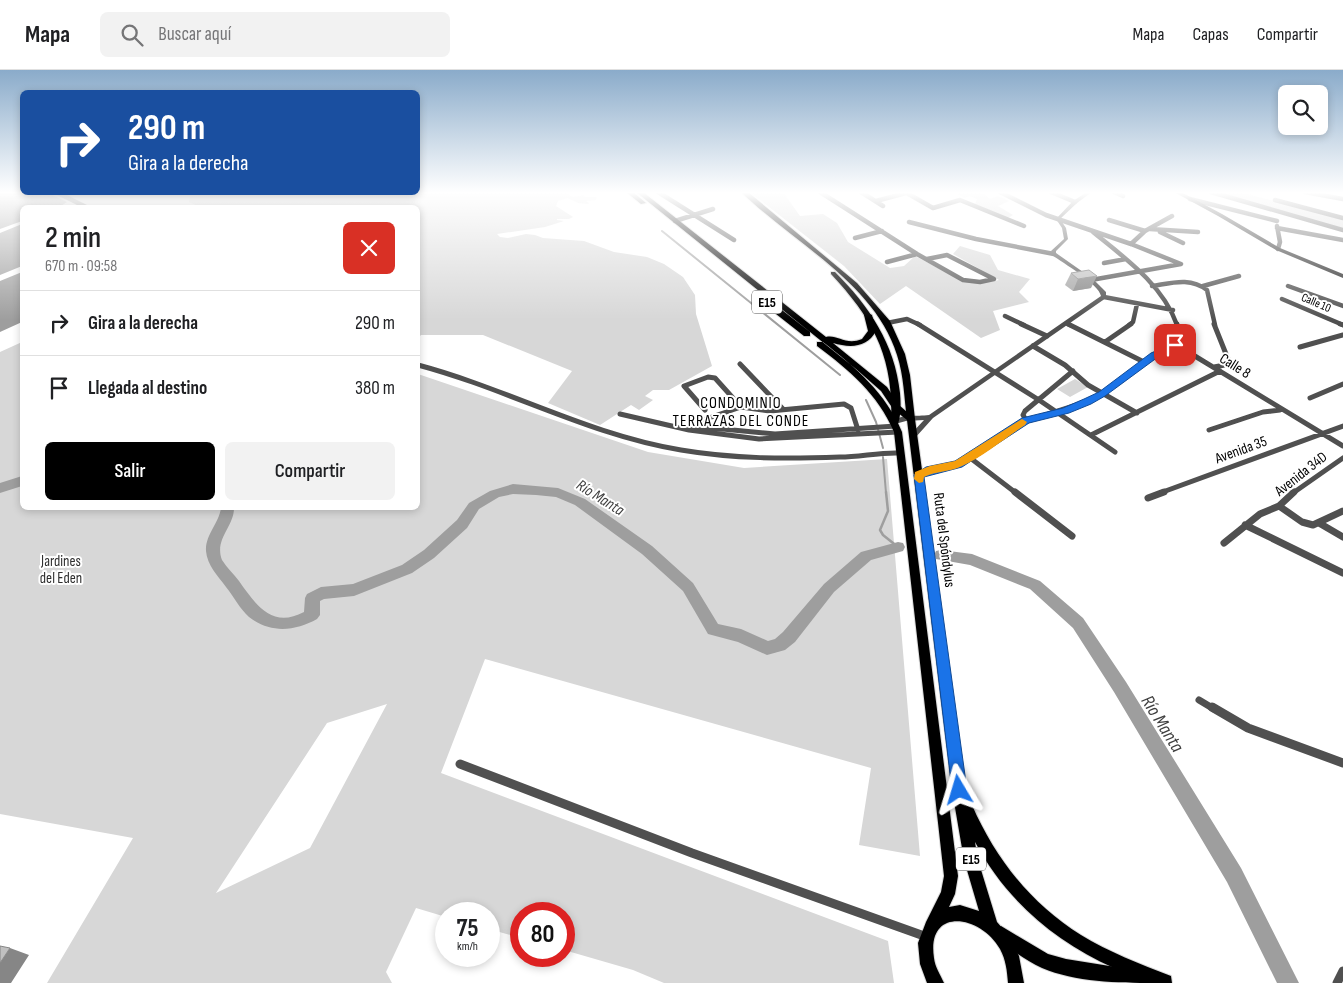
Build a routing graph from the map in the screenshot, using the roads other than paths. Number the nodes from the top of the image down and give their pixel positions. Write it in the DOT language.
graph roads {
  1 [pos="682,235"];
  2 [pos="693,235"];
  3 [pos="725,235"];
  4 [pos="787,235"];
  5 [pos="795,235"];
  6 [pos="868,235"];
  7 [pos="887,235"];
  8 [pos="956,235"];
  9 [pos="1065,235"];
  10 [pos="1096,235"];
  11 [pos="1101,235"];
  12 [pos="1141,235"];
  13 [pos="1166,235"];
  14 [pos="1253,235"];
  15 [pos="1278,235"];
  16 [pos="1313,235"];
  17 [pos="855,238"];
  18 [pos="734,240"];
  19 [pos="1343,240"];
  20 [pos="1183,243"];
  21 [pos="1131,244"];
  22 [pos="1278,249"];
  23 [pos="917,254"];
  24 [pos="1054,254"];
  25 [pos="927,259"];
  26 [pos="1126,259"];
  27 [pos="887,262"];
  28 [pos="1104,263"];
  29 [pos="1141,272"];
  30 [pos="1239,276"];
  31 [pos="1343,276"];
  32 [pos="1091,280"];
  33 [pos="1152,286"];
  34 [pos="1203,286"];
  35 [pos="1288,286"];
  36 [pos="1104,297"];
  37 [pos="1282,298"];
  38 [pos="1137,304"];
  39 [pos="1343,306"];
  40 [pos="1173,310"];
  41 [pos="868,314"];
  42 [pos="1006,316"];
  43 [pos="887,323"];
  44 [pos="1068,324"];
  45 [pos="806,325"];
  46 [pos="1343,325"];
  47 [pos="1343,335"];
  48 [pos="1047,336"];
  49 [pos="1105,342"];
  50 [pos="1033,346"];
  51 [pos="1180,347"];
  52 [pos="1300,347"];
  53 [pos="1144,362"];
  54 [pos="740,364"];
  55 [pos="420,365"];
  56 [pos="1213,366"];
  57 [pos="1073,371"];
  58 [pos="1220,371"];
  59 [pos="995,372"];
  60 [pos="1343,384"];
  61 [pos="1102,394"];
  62 [pos="1310,398"];
  63 [pos="1039,400"];
  64 [pos="896,406"];
  65 [pos="741,407"];
  66 [pos="783,409"];
  67 [pos="705,410"];
  68 [pos="1282,410"];
  69 [pos="1057,412"];
  70 [pos="1137,413"];
  71 [pos="620,414"];
  72 [pos="931,417"];
  73 [pos="911,419"];
  74 [pos="1026,420"];
  75 [pos="1343,426"];
  76 [pos="896,427"];
  77 [pos="690,428"];
  78 [pos="1210,430"];
  79 [pos="858,431"];
  80 [pos="1322,434"];
  81 [pos="1091,435"];
  82 [pos="913,436"];
  83 [pos="1343,446"];
  84 [pos="1116,452"];
  85 [pos="900,453"];
  86 [pos="969,457"];
  87 [pos="1343,458"];
  88 [pos="919,475"];
  89 [pos="1148,498"];
  90 [pos="1278,506"];
  91 [pos="1343,511"];
  92 [pos="1319,523"];
  93 [pos="1245,525"];
  94 [pos="1072,536"];
  95 [pos="1343,537"];
  96 [pos="1224,543"];
  97 [pos="1343,573"];
  98 [pos="1199,700"];
  99 [pos="1343,763"];
  100 [pos="460,764"];
  101 [pos="959,790"];
  102 [pos="994,928"];
  103 [pos="929,932"];
  104 [pos="1343,971"];
  105 [pos="934,982"];
  106 [pos="1016,983"];
  107 [pos="1167,983"];
  108 [pos="1337,983"];
  1 -- 76 [label="main road, E15"];
  2 -- 45 [label="main road, E15"];
  3 -- 18 [label="street"];
  4 -- 41 [label="main road"];
  5 -- 43 [label="main road, Ruta del Spóndylus"];
  6 -- 17 [label="street"];
  7 -- 23 [label="street"];
  8 -- 24 [label="street"];
  9 -- 24 [label="street"];
  10 -- 26 [label="street"];
  11 -- 21 [label="street"];
  12 -- 21 [label="street"];
  13 -- 20 [label="street"];
  14 -- 22 [label="main road"];
  15 -- 22 [label="street"];
  16 -- 19 [label="street"];
  21 -- 29 [label="street"];
  22 -- 31 [label="main road"];
  23 -- 25 [label="street"];
  23 -- 27 [label="street"];
  24 -- 32 [label="street"];
  25 -- 25 [label="street"];
  26 -- 28 [label="street"];
  26 -- 29 [label="street"];
  29 -- 32 [label="street"];
  29 -- 33 [label="street"];
  30 -- 34 [label="street"];
  32 -- 36 [label="street"];
  33 -- 34 [label="street"];
  33 -- 40 [label="street"];
  34 -- 56 [label="street"];
  35 -- 39 [label="street"];
  36 -- 38 [label="street"];
  36 -- 44 [label="street"];
  37 -- 46 [label="street, Calle 10"];
  38 -- 40 [label="street"];
  38 -- 49 [label="street"];
  40 -- 51 [label="street"];
  41 -- 45 [label="main road"];
  41 -- 64 [label="main road"];
  42 -- 48 [label="street"];
  43 -- 59 [label="street"];
  43 -- 73 [label="main road, Ruta del Spóndylus"];
  44 -- 48 [label="street"];
  44 -- 49 [label="street"];
  45 -- 64 [label="main road, E15"];
  47 -- 52 [label="street"];
  48 -- 50 [label="street"];
  49 -- 53 [label="street"];
  50 -- 57 [label="street"];
  50 -- 59 [label="street"];
  51 -- 53 [label="street"];
  51 -- 56 [label="street, Calle 8"];
  53 -- 61 [label="street"];
  54 -- 66 [label="street"];
  55 -- 85 [label="street"];
  56 -- 58 [label="street, Calle 8"];
  57 -- 61 [label="street"];
  57 -- 63 [label="street"];
  58 -- 68 [label="street, Calle 8"];
  58 -- 70 [label="street"];
  59 -- 63 [label="street"];
  59 -- 72 [label="street"];
  60 -- 62 [label="street"];
  61 -- 69 [label="street"];
  61 -- 70 [label="street"];
  63 -- 69 [label="street"];
  63 -- 74 [label="street"];
  64 -- 73 [label="main road, E15"];
  64 -- 76 [label="main road"];
  65 -- 66 [label="street"];
  65 -- 67 [label="street"];
  65 -- 77 [label="street"];
  66 -- 79 [label="street"];
  68 -- 78 [label="street"];
  68 -- 80 [label="street, Calle 8"];
  69 -- 74 [label="street"];
  69 -- 81 [label="street"];
  70 -- 81 [label="street"];
  71 -- 77 [label="street"];
  72 -- 73 [label="street"];
  72 -- 82 [label="street"];
  73 -- 76 [label="street"];
  73 -- 82 [label="main road, Ruta del Spóndylus / E15"];
  74 -- 86 [label="street"];
  75 -- 80 [label="street, Avenida 35"];
  76 -- 79 [label="street"];
  76 -- 85 [label="main road, E15"];
  77 -- 79 [label="street"];
  80 -- 83 [label="street, Calle 8"];
  80 -- 89 [label="street, Avenida 35"];
  81 -- 84 [label="street"];
  82 -- 88 [label="main road, Ruta del Spóndylus / E15"];
  85 -- 103 [label="main road, E15"];
  86 -- 88 [label="street"];
  86 -- 94 [label="street"];
  87 -- 90 [label="street, Avenida 34D"];
  88 -- 101 [label="main road, Ruta del Spóndylus / E15"];
  90 -- 92 [label="street, Avenida 34D"];
  90 -- 93 [label="street"];
  91 -- 92 [label="street"];
  92 -- 95 [label="street"];
  93 -- 96 [label="street"];
  93 -- 97 [label="street"];
  98 -- 99 [label="street"];
  100 -- 103 [label="street"];
  101 -- 102 [label="main road, Ruta del Spóndylus / E15"];
  101 -- 107 [label="main road"];
  102 -- 103 [label="main road"];
  102 -- 106 [label="main road, E15"];
  102 -- 107 [label="main road"];
  103 -- 105 [label="main road, E15"];
  104 -- 108 [label="street"];
}
